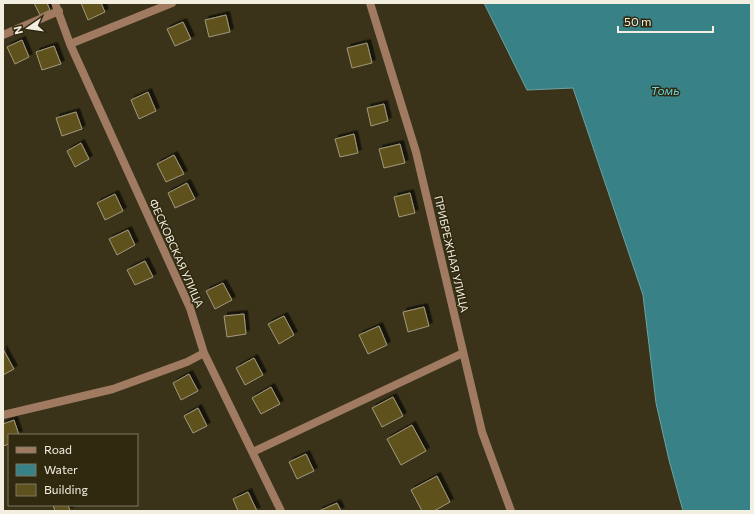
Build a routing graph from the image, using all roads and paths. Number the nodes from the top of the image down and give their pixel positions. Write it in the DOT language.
graph roads {
  1 [pos="55,3"];
  2 [pos="172,3"];
  3 [pos="370,3"];
  4 [pos="59,11"];
  5 [pos="3,35"];
  6 [pos="70,44"];
  7 [pos="204,353"];
  8 [pos="464,353"];
  9 [pos="3,415"];
  10 [pos="253,452"];
  11 [pos="281,511"];
  12 [pos="511,511"];
  1 -- 4 [label="street, ФЕСКОВСКАЯ УЛИЦА"];
  2 -- 6 [label="street"];
  3 -- 8 [label="street, ПРИБРЕЖНАЯ УЛИЦА"];
  4 -- 5 [label="street"];
  4 -- 6 [label="street, ФЕСКОВСКАЯ УЛИЦА"];
  6 -- 7 [label="street, ФЕСКОВСКАЯ УЛИЦА"];
  7 -- 9 [label="street"];
  7 -- 10 [label="street, ФЕСКОВСКАЯ УЛИЦА"];
  8 -- 10 [label="street"];
  8 -- 12 [label="street, ПРИБРЕЖНАЯ УЛИЦА"];
  10 -- 11 [label="street, ФЕСКОВСКАЯ УЛИЦА"];
}
